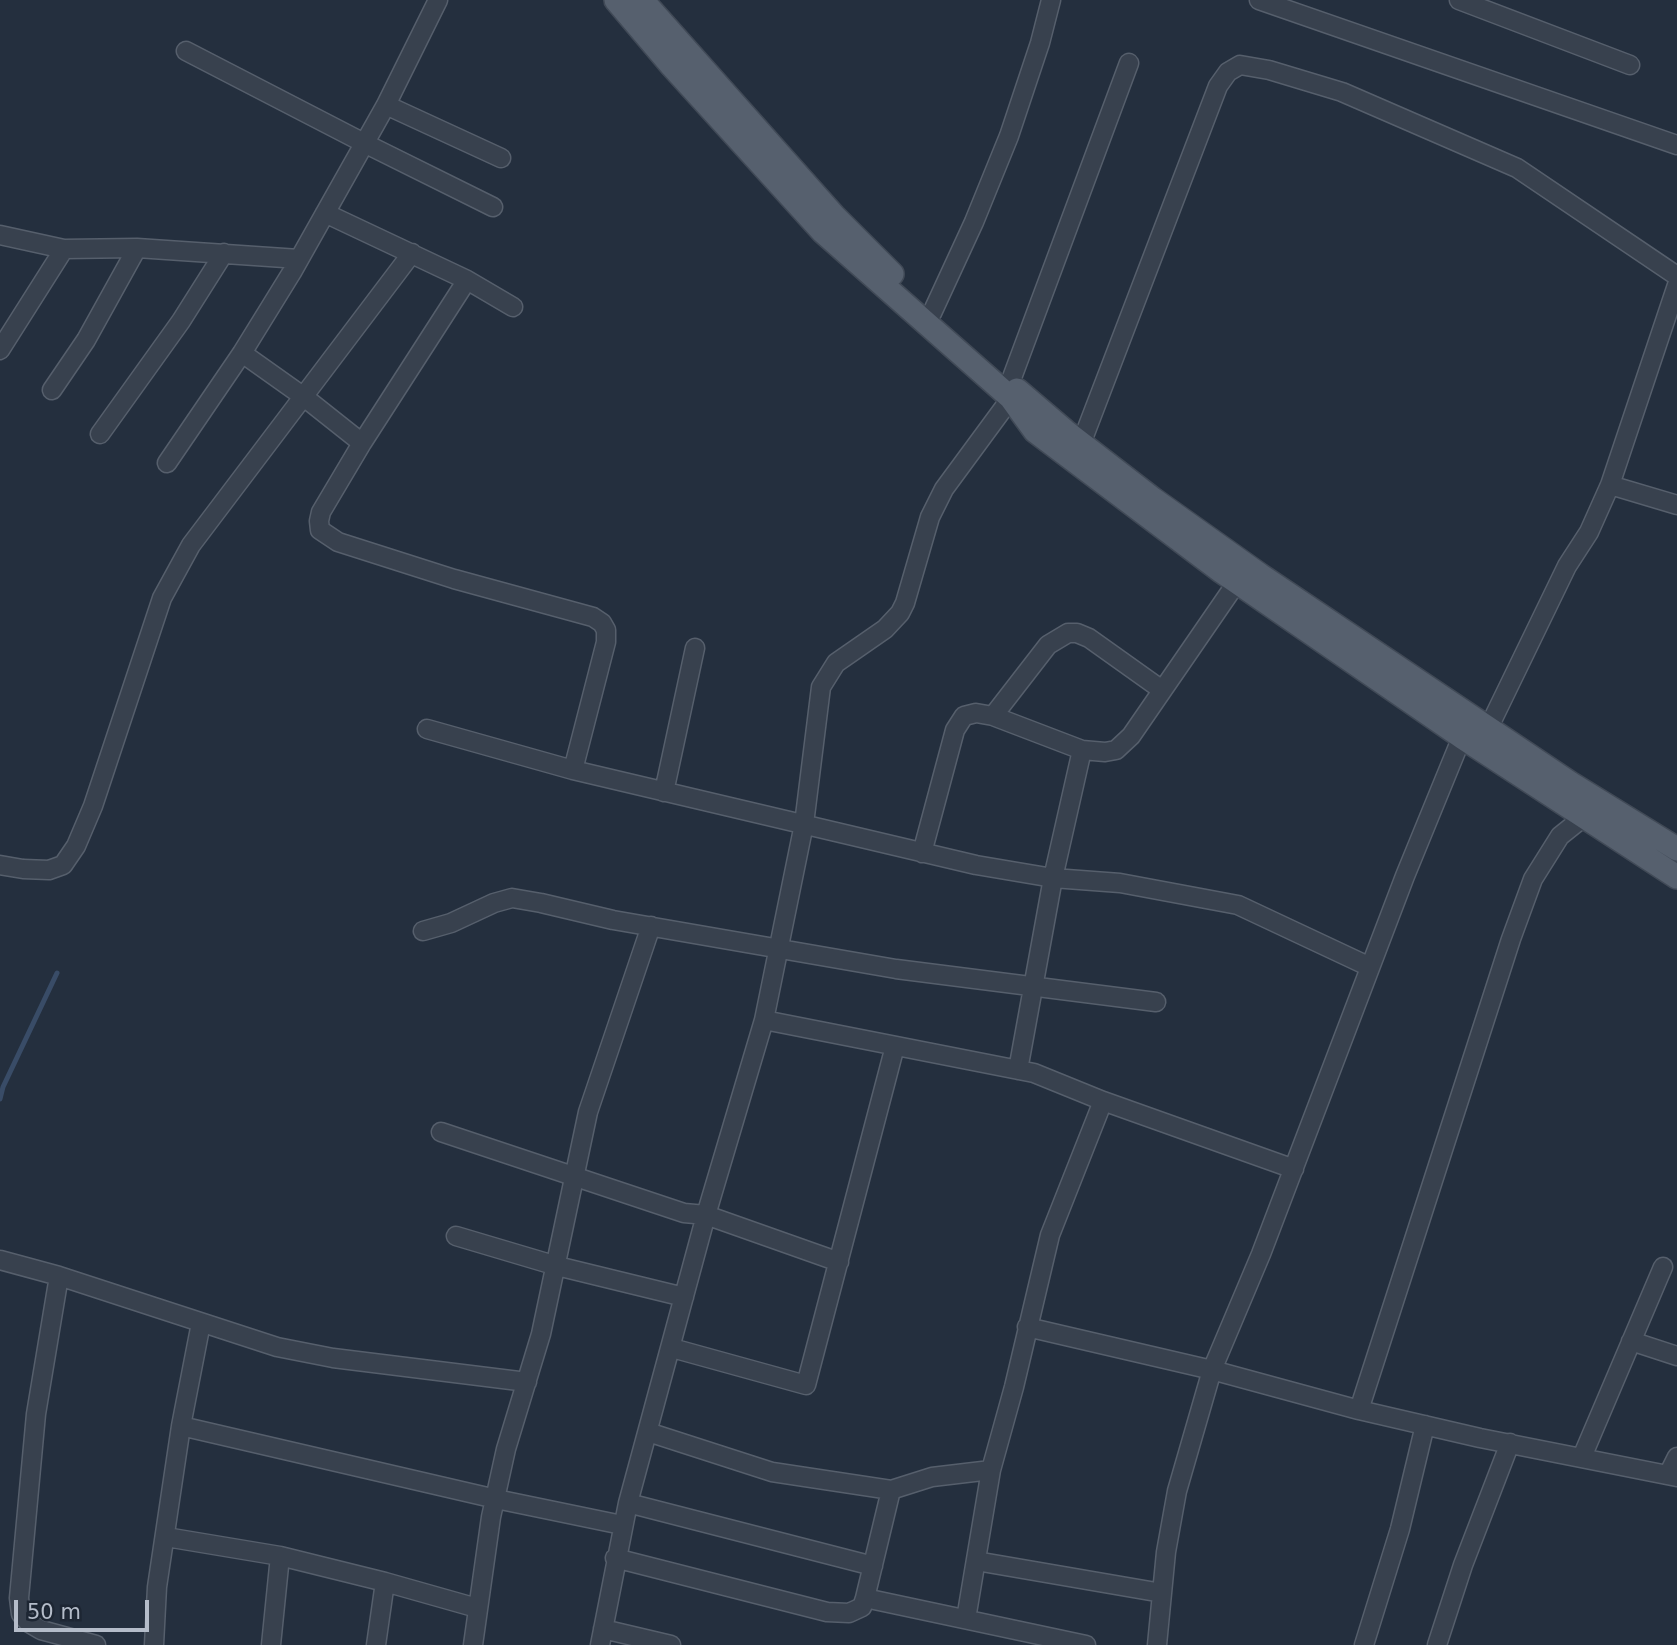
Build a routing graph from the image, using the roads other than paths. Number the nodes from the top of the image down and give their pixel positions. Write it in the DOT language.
graph roads {
  1 [pos="438,0"];
  2 [pos="615,0"];
  3 [pos="642,0"];
  4 [pos="1051,0"];
  5 [pos="1259,0"];
  6 [pos="1459,0"];
  7 [pos="186,51"];
  8 [pos="1129,63"];
  9 [pos="1630,65"];
  10 [pos="386,105"];
  11 [pos="364,143"];
  12 [pos="1677,145"];
  13 [pos="501,158"];
  14 [pos="493,207"];
  15 [pos="325,213"];
  16 [pos="0,235"];
  17 [pos="137,248"];
  18 [pos="64,249"];
  19 [pos="225,253"];
  20 [pos="412,254"];
  21 [pos="299,258"];
  22 [pos="1677,276"];
  23 [pos="467,279"];
  24 [pos="1677,285"];
  25 [pos="513,307"];
  26 [pos="932,313"];
  27 [pos="0,350"];
  28 [pos="242,353"];
  29 [pos="52,390"];
  30 [pos="1010,390"];
  31 [pos="304,397"];
  32 [pos="100,434"];
  33 [pos="362,443"];
  34 [pos="1081,444"];
  35 [pos="167,463"];
  36 [pos="1610,485"];
  37 [pos="1677,505"];
  38 [pos="1237,582"];
  39 [pos="695,648"];
  40 [pos="1162,690"];
  41 [pos="993,716"];
  42 [pos="1473,728"];
  43 [pos="427,729"];
  44 [pos="1082,750"];
  45 [pos="573,770"];
  46 [pos="664,792"];
  47 [pos="1585,816"];
  48 [pos="804,824"];
  49 [pos="1677,849"];
  50 [pos="922,853"];
  51 [pos="0,865"];
  52 [pos="1677,877"];
  53 [pos="1053,878"];
  54 [pos="651,926"];
  55 [pos="423,930"];
  56 [pos="778,948"];
  57 [pos="1370,967"];
  58 [pos="1034,986"];
  59 [pos="1156,1002"];
  60 [pos="764,1020"];
  61 [pos="895,1046"];
  62 [pos="1018,1070"];
  63 [pos="1103,1101"];
  64 [pos="441,1132"];
  65 [pos="1294,1169"];
  66 [pos="574,1177"];
  67 [pos="706,1215"];
  68 [pos="456,1236"];
  69 [pos="0,1260"];
  70 [pos="839,1262"];
  71 [pos="557,1266"];
  72 [pos="1663,1266"];
  73 [pos="59,1276"];
  74 [pos="684,1297"];
  75 [pos="201,1322"];
  76 [pos="1027,1327"];
  77 [pos="1631,1341"];
  78 [pos="671,1348"];
  79 [pos="1677,1356"];
  80 [pos="1212,1370"];
  81 [pos="527,1382"];
  82 [pos="1359,1410"];
  83 [pos="1425,1425"];
  84 [pos="181,1426"];
  85 [pos="648,1432"];
  86 [pos="1510,1443"];
  87 [pos="1582,1457"];
  88 [pos="1677,1457"];
  89 [pos="991,1470"];
  90 [pos="1673,1476"];
  91 [pos="891,1490"];
  92 [pos="496,1499"];
  93 [pos="628,1503"];
  94 [pos="622,1525"];
  95 [pos="166,1536"];
  96 [pos="281,1556"];
  97 [pos="615,1558"];
  98 [pos="976,1561"];
  99 [pos="873,1566"];
  100 [pos="385,1582"];
  101 [pos="1162,1593"];
  102 [pos="865,1598"];
  103 [pos="477,1608"];
  104 [pos="966,1619"];
  105 [pos="601,1637"];
  106 [pos="96,1645"];
  107 [pos="153,1645"];
  108 [pos="271,1645"];
  109 [pos="376,1645"];
  110 [pos="473,1645"];
  111 [pos="671,1645"];
  112 [pos="1086,1645"];
  113 [pos="1157,1645"];
  114 [pos="1364,1645"];
  115 [pos="1437,1645"];
  1 -- 10 [label="street"];
  2 -- 30 [label="main road"];
  3 -- 26 [label="main road"];
  4 -- 26 [label="street"];
  5 -- 12 [label="street"];
  6 -- 9 [label="street"];
  7 -- 11 [label="street"];
  8 -- 30 [label="street"];
  10 -- 11 [label="street"];
  10 -- 13 [label="street"];
  11 -- 14 [label="street"];
  11 -- 15 [label="street"];
  15 -- 20 [label="street"];
  15 -- 21 [label="street"];
  16 -- 18 [label="street"];
  17 -- 18 [label="street"];
  17 -- 19 [label="street"];
  17 -- 29 [label="street"];
  18 -- 27 [label="street"];
  19 -- 21 [label="street"];
  19 -- 32 [label="street"];
  20 -- 23 [label="street"];
  20 -- 31 [label="street"];
  21 -- 28 [label="street"];
  22 -- 34 [label="street"];
  23 -- 25 [label="street"];
  23 -- 33 [label="street"];
  24 -- 36 [label="street"];
  26 -- 30 [label="main road"];
  28 -- 31 [label="street"];
  28 -- 35 [label="street"];
  30 -- 34 [label="main road"];
  30 -- 38 [label="main road"];
  30 -- 48 [label="street"];
  31 -- 33 [label="street"];
  31 -- 51 [label="street"];
  33 -- 45 [label="street"];
  34 -- 42 [label="main road"];
  36 -- 37 [label="street"];
  36 -- 42 [label="street"];
  38 -- 40 [label="street"];
  38 -- 42 [label="main road"];
  39 -- 46 [label="street"];
  40 -- 41 [label="street"];
  40 -- 44 [label="street"];
  41 -- 44 [label="street"];
  41 -- 50 [label="street"];
  42 -- 47 [label="main road"];
  42 -- 49 [label="main road"];
  42 -- 57 [label="street"];
  43 -- 45 [label="street"];
  44 -- 53 [label="street"];
  45 -- 46 [label="street"];
  46 -- 48 [label="street"];
  47 -- 52 [label="main road"];
  47 -- 82 [label="street"];
  48 -- 50 [label="street"];
  48 -- 56 [label="street"];
  50 -- 53 [label="street"];
  53 -- 57 [label="street"];
  53 -- 58 [label="street"];
  54 -- 55 [label="street"];
  54 -- 56 [label="street"];
  54 -- 66 [label="street"];
  56 -- 58 [label="street"];
  56 -- 60 [label="street"];
  57 -- 65 [label="street"];
  58 -- 59 [label="street"];
  58 -- 62 [label="street"];
  60 -- 61 [label="street"];
  60 -- 67 [label="street"];
  61 -- 62 [label="street"];
  61 -- 70 [label="street"];
  62 -- 63 [label="street"];
  63 -- 65 [label="street"];
  63 -- 76 [label="street"];
  64 -- 66 [label="street"];
  65 -- 80 [label="street"];
  66 -- 67 [label="street"];
  66 -- 71 [label="street"];
  67 -- 70 [label="street"];
  67 -- 74 [label="street"];
  68 -- 71 [label="street"];
  69 -- 73 [label="street"];
  70 -- 78 [label="street"];
  71 -- 74 [label="street"];
  71 -- 81 [label="street"];
  72 -- 77 [label="street"];
  73 -- 75 [label="street"];
  73 -- 106 [label="street"];
  74 -- 78 [label="street"];
  75 -- 81 [label="street"];
  75 -- 84 [label="street"];
  76 -- 80 [label="street"];
  76 -- 89 [label="street"];
  77 -- 79 [label="street"];
  77 -- 87 [label="street"];
  78 -- 85 [label="street"];
  80 -- 82 [label="street"];
  80 -- 101 [label="street"];
  81 -- 92 [label="street"];
  82 -- 83 [label="street"];
  83 -- 86 [label="street"];
  83 -- 114 [label="street"];
  84 -- 92 [label="street"];
  84 -- 95 [label="street"];
  85 -- 91 [label="street"];
  85 -- 93 [label="street"];
  86 -- 87 [label="street"];
  86 -- 115 [label="street"];
  87 -- 90 [label="street"];
  88 -- 90 [label="street"];
  89 -- 91 [label="street"];
  89 -- 98 [label="street"];
  91 -- 99 [label="street"];
  92 -- 94 [label="street"];
  92 -- 103 [label="street"];
  93 -- 94 [label="street"];
  93 -- 99 [label="street"];
  94 -- 97 [label="street"];
  95 -- 96 [label="street"];
  95 -- 107 [label="street"];
  96 -- 100 [label="street"];
  96 -- 108 [label="street"];
  97 -- 102 [label="street"];
  97 -- 105 [label="street"];
  98 -- 101 [label="street"];
  98 -- 104 [label="street"];
  99 -- 102 [label="street"];
  100 -- 103 [label="street"];
  100 -- 109 [label="street"];
  101 -- 113 [label="street"];
  102 -- 104 [label="street"];
  103 -- 110 [label="street"];
  104 -- 112 [label="street"];
  105 -- 111 [label="street"];
}
